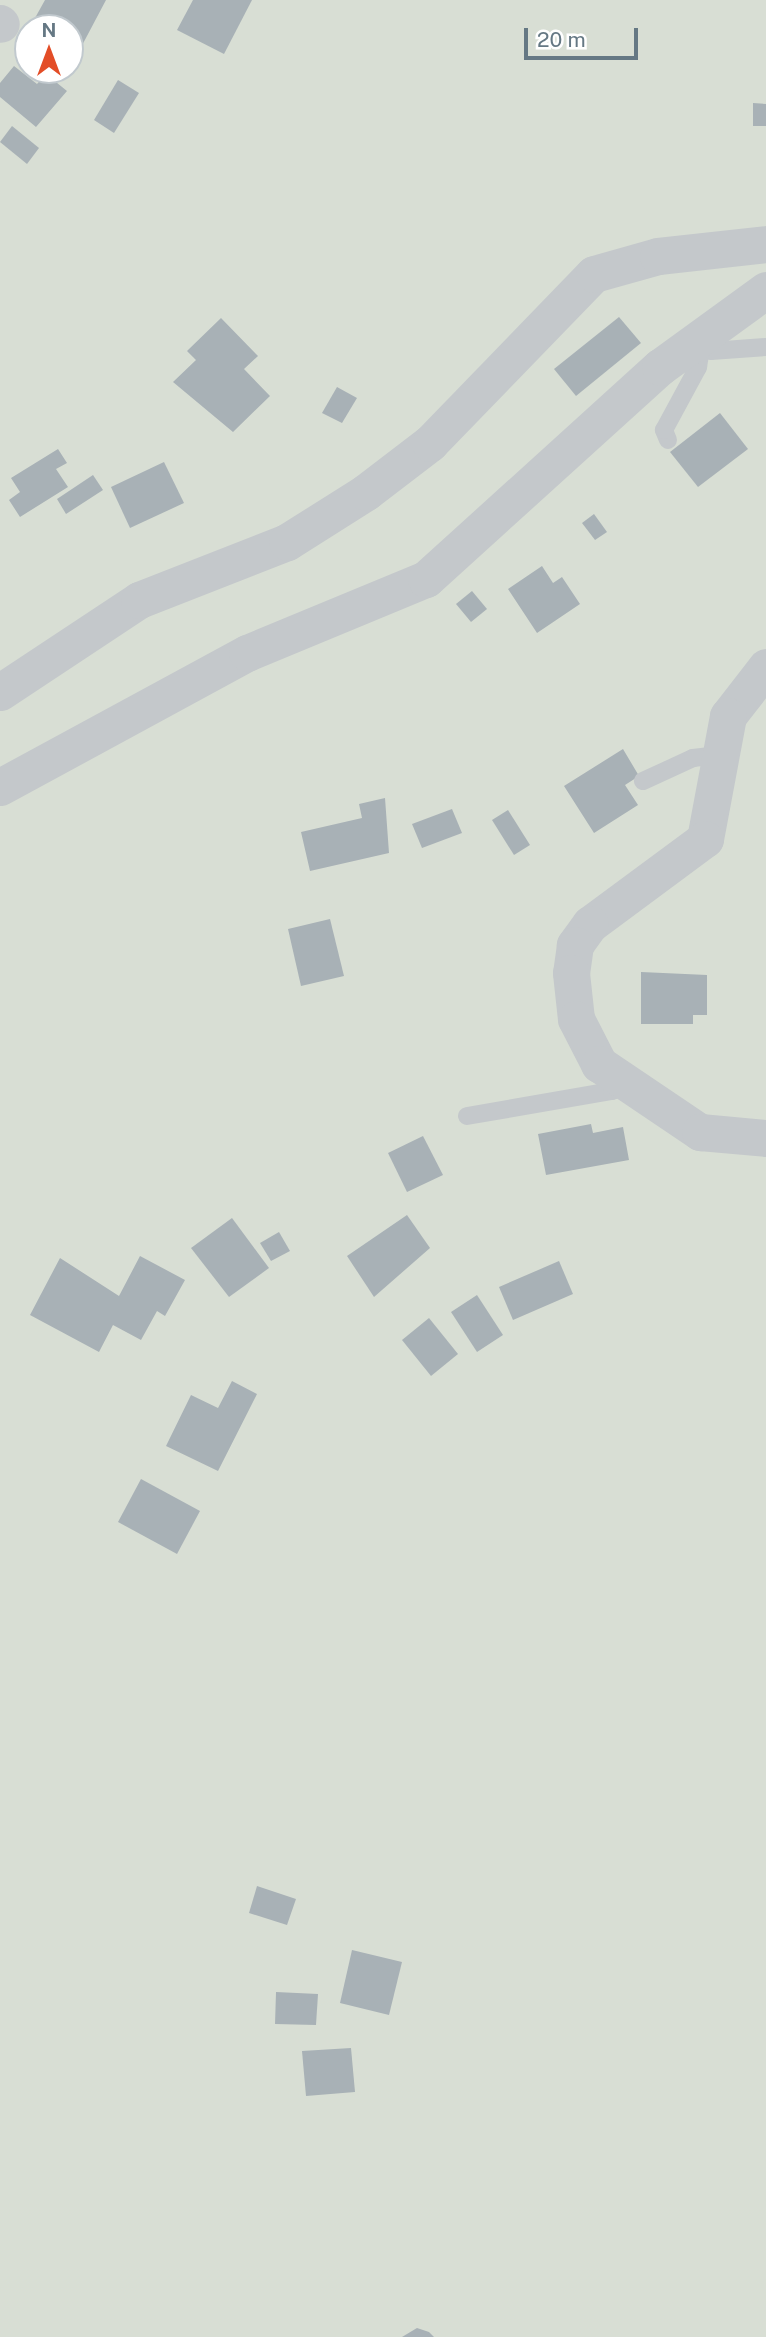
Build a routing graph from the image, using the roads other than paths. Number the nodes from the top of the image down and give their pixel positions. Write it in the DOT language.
graph roads {
  1 [pos="766,244"];
  2 [pos="766,290"];
  3 [pos="698,345"];
  4 [pos="766,347"];
  5 [pos="668,440"];
  6 [pos="759,684"];
  7 [pos="0,692"];
  8 [pos="719,755"];
  9 [pos="643,781"];
  10 [pos="0,787"];
  11 [pos="627,1081"];
  12 [pos="467,1116"];
  13 [pos="766,1138"];
  1 -- 7 [label="street"];
  2 -- 3 [label="street"];
  3 -- 4 [label="lane"];
  3 -- 5 [label="lane"];
  3 -- 10 [label="street"];
  6 -- 8 [label="street"];
  8 -- 9 [label="lane"];
  8 -- 11 [label="street"];
  11 -- 12 [label="lane"];
  11 -- 13 [label="street"];
}
